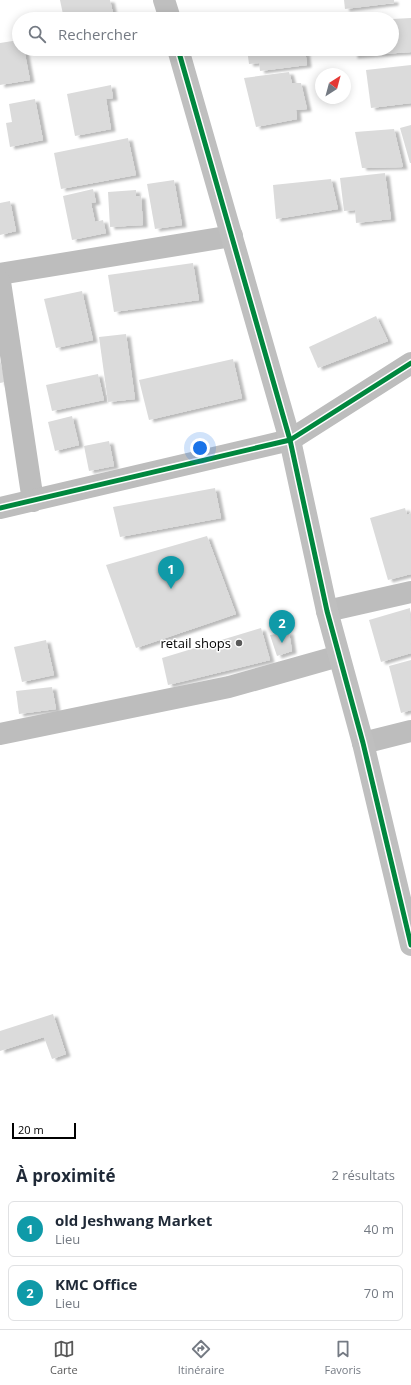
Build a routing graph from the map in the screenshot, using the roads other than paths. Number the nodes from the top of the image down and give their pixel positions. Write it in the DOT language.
graph roads {
  1 [pos="164,0"];
  2 [pos="168,12"];
  3 [pos="180,56"];
  4 [pos="232,236"];
  5 [pos="0,274"];
  6 [pos="0,282"];
  7 [pos="411,363"];
  8 [pos="290,440"];
  9 [pos="33,501"];
  10 [pos="0,508"];
  11 [pos="411,592"];
  12 [pos="327,611"];
  13 [pos="339,656"];
  14 [pos="411,730"];
  15 [pos="0,734"];
  16 [pos="363,743"];
  17 [pos="411,945"];
  1 -- 2 [label="street"];
  3 -- 4 [label="street"];
  4 -- 5 [label="street"];
  4 -- 8 [label="street"];
  6 -- 9 [label="street"];
  7 -- 8 [label="street"];
  8 -- 9 [label="street"];
  8 -- 12 [label="street"];
  9 -- 10 [label="street"];
  11 -- 12 [label="street"];
  12 -- 13 [label="street"];
  13 -- 15 [label="street"];
  13 -- 16 [label="street"];
  14 -- 16 [label="street"];
  16 -- 17 [label="street"];
}
